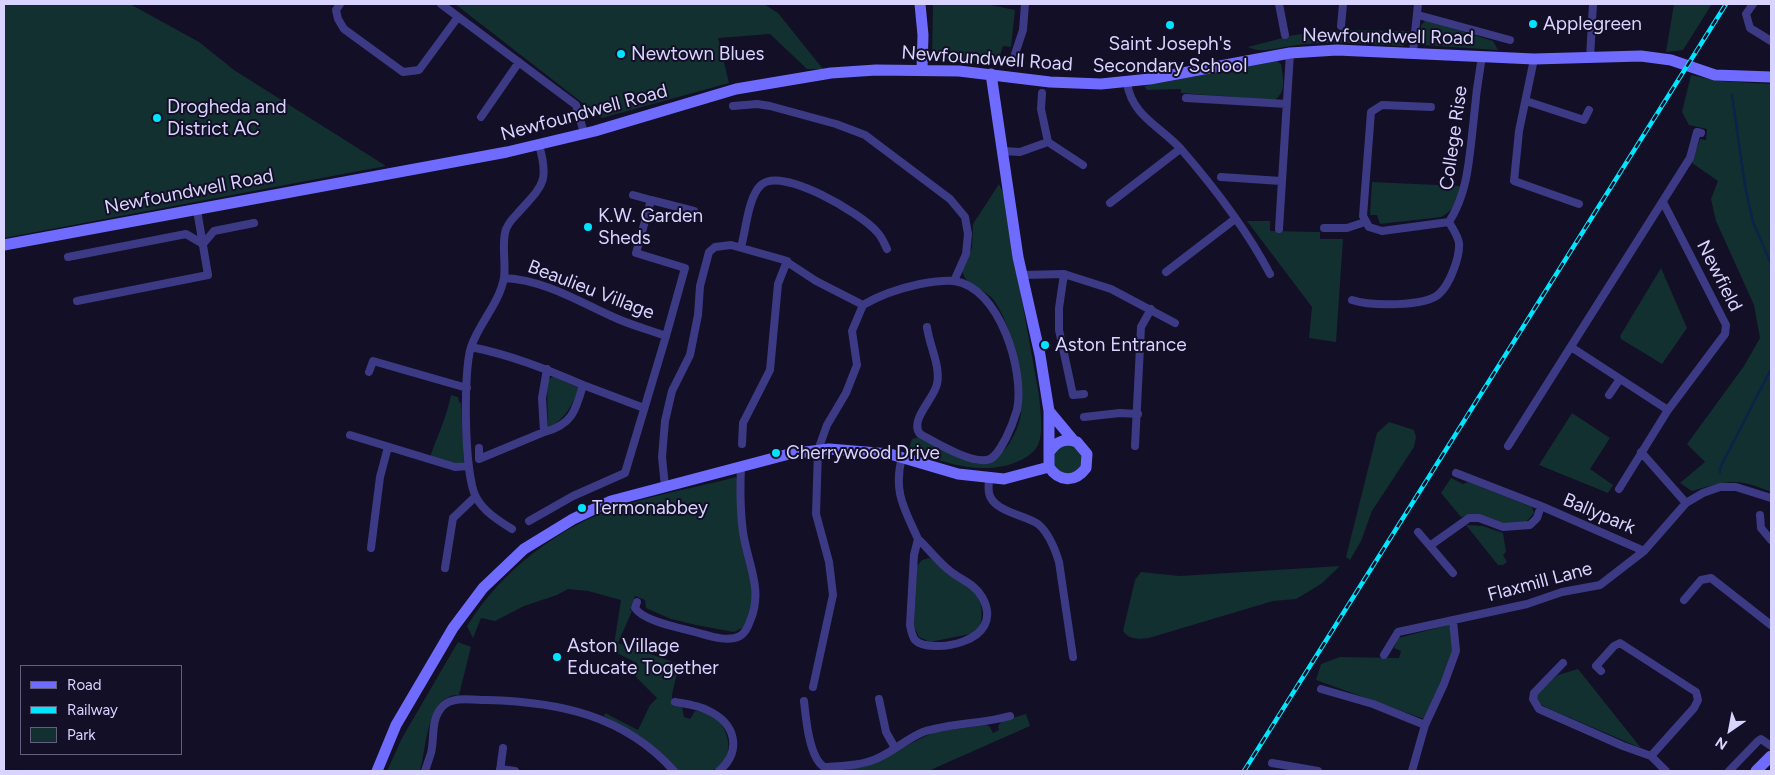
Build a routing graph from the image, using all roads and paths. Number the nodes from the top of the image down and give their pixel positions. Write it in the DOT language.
graph roads {
  1 [pos="340,4"];
  2 [pos="441,4"];
  3 [pos="920,4"];
  4 [pos="1025,4"];
  5 [pos="1279,4"];
  6 [pos="1343,4"];
  7 [pos="1418,4"];
  8 [pos="1593,4"];
  9 [pos="1753,4"];
  10 [pos="1418,15"];
  11 [pos="458,17"];
  12 [pos="1342,26"];
  13 [pos="1284,35"];
  14 [pos="1510,40"];
  15 [pos="1771,41"];
  16 [pos="1413,52"];
  17 [pos="1290,53"];
  18 [pos="1015,54"];
  19 [pos="1482,56"];
  20 [pos="1590,58"];
  21 [pos="1534,59"];
  22 [pos="519,62"];
  23 [pos="922,70"];
  24 [pos="991,74"];
  25 [pos="1771,77"];
  26 [pos="1127,83"];
  27 [pos="1042,93"];
  28 [pos="1186,98"];
  29 [pos="1526,101"];
  30 [pos="1287,104"];
  31 [pos="733,106"];
  32 [pos="1431,107"];
  33 [pos="1589,110"];
  34 [pos="480,117"];
  35 [pos="584,133"];
  36 [pos="1701,133"];
  37 [pos="1048,142"];
  38 [pos="539,145"];
  39 [pos="1180,149"];
  40 [pos="1003,152"];
  41 [pos="1084,165"];
  42 [pos="1220,177"];
  43 [pos="1281,181"];
  44 [pos="633,195"];
  45 [pos="651,200"];
  46 [pos="1664,202"];
  47 [pos="1110,203"];
  48 [pos="1579,204"];
  49 [pos="197,210"];
  50 [pos="694,211"];
  51 [pos="1235,219"];
  52 [pos="1364,222"];
  53 [pos="1449,222"];
  54 [pos="254,223"];
  55 [pos="1279,228"];
  56 [pos="1324,228"];
  57 [pos="204,244"];
  58 [pos="4,245"];
  59 [pos="741,247"];
  60 [pos="887,249"];
  61 [pos="68,257"];
  62 [pos="787,261"];
  63 [pos="1166,272"];
  64 [pos="1064,274"];
  65 [pos="1270,274"];
  66 [pos="1022,275"];
  67 [pos="504,278"];
  68 [pos="954,281"];
  69 [pos="1352,300"];
  70 [pos="77,301"];
  71 [pos="864,305"];
  72 [pos="1151,309"];
  73 [pos="1175,323"];
  74 [pos="927,327"];
  75 [pos="666,336"];
  76 [pos="471,347"];
  77 [pos="1571,347"];
  78 [pos="547,369"];
  79 [pos="369,372"];
  80 [pos="1620,379"];
  81 [pos="583,385"];
  82 [pos="467,388"];
  83 [pos="1084,394"];
  84 [pos="1073,395"];
  85 [pos="1609,395"];
  86 [pos="1063,396"];
  87 [pos="644,408"];
  88 [pos="1668,410"];
  89 [pos="1050,411"];
  90 [pos="1138,414"];
  91 [pos="1084,417"];
  92 [pos="544,432"];
  93 [pos="350,435"];
  94 [pos="1074,441"];
  95 [pos="742,444"];
  96 [pos="1136,446"];
  97 [pos="1508,446"];
  98 [pos="388,447"];
  99 [pos="479,448"];
  100 [pos="818,450"];
  101 [pos="1050,451"];
  102 [pos="1641,452"];
  103 [pos="902,457"];
  104 [pos="468,466"];
  105 [pos="741,467"];
  106 [pos="1049,467"];
  107 [pos="1456,473"];
  108 [pos="990,477"];
  109 [pos="665,487"];
  110 [pos="1619,489"];
  111 [pos="476,497"];
  112 [pos="1771,498"];
  113 [pos="1686,502"];
  114 [pos="1541,506"];
  115 [pos="1760,515"];
  116 [pos="529,521"];
  117 [pos="512,529"];
  118 [pos="1418,532"];
  119 [pos="918,539"];
  120 [pos="1771,540"];
  121 [pos="1431,545"];
  122 [pos="372,548"];
  123 [pos="1644,551"];
  124 [pos="445,568"];
  125 [pos="1453,573"];
  126 [pos="1684,600"];
  127 [pos="637,602"];
  128 [pos="1453,620"];
  129 [pos="1771,625"];
  130 [pos="1384,655"];
  131 [pos="1074,657"];
  132 [pos="1563,663"];
  133 [pos="1601,671"];
  134 [pos="813,687"];
  135 [pos="1321,689"];
  136 [pos="879,699"];
  137 [pos="804,701"];
  138 [pos="674,702"];
  139 [pos="1010,716"];
  140 [pos="1425,725"];
  141 [pos="1771,746"];
  142 [pos="503,748"];
  143 [pos="895,748"];
  144 [pos="1651,756"];
  145 [pos="1771,756"];
  146 [pos="1272,763"];
  147 [pos="823,769"];
  148 [pos="500,770"];
  149 [pos="377,771"];
  150 [pos="425,771"];
  151 [pos="515,771"];
  152 [pos="674,771"];
  153 [pos="719,771"];
  154 [pos="1318,771"];
  155 [pos="1412,771"];
  156 [pos="1666,771"];
  157 [pos="1729,771"];
  158 [pos="1756,771"];
  1 -- 11 [label="street"];
  2 -- 11 [label="street"];
  3 -- 23 [label="main road"];
  4 -- 18 [label="street"];
  5 -- 13 [label="street"];
  6 -- 12 [label="street"];
  7 -- 10 [label="street"];
  8 -- 20 [label="street"];
  9 -- 15 [label="street"];
  10 -- 14 [label="street"];
  10 -- 16 [label="street"];
  11 -- 22 [label="street"];
  16 -- 17 [label="main road, Newfoundwell Road"];
  16 -- 19 [label="main road, Newfoundwell Road"];
  17 -- 26 [label="main road, Newfoundwell Road"];
  17 -- 30 [label="street"];
  19 -- 21 [label="main road, Newfoundwell Road"];
  19 -- 53 [label="street, College Rise"];
  20 -- 21 [label="main road, Newfoundwell Road"];
  20 -- 25 [label="main road, Newfoundwell Road"];
  21 -- 29 [label="street"];
  22 -- 34 [label="street"];
  22 -- 35 [label="street"];
  23 -- 24 [label="main road, Newfoundwell Road"];
  23 -- 35 [label="main road, Newfoundwell Road"];
  24 -- 26 [label="main road, Newfoundwell Road"];
  24 -- 40 [label="main road"];
  26 -- 39 [label="street"];
  27 -- 37 [label="street"];
  28 -- 30 [label="street"];
  29 -- 33 [label="street"];
  29 -- 48 [label="street"];
  30 -- 43 [label="street"];
  31 -- 68 [label="street"];
  32 -- 52 [label="street, College Rise"];
  35 -- 38 [label="main road, Newfoundwell Road"];
  36 -- 46 [label="street"];
  37 -- 40 [label="street"];
  37 -- 41 [label="street"];
  38 -- 49 [label="main road, Newfoundwell Road"];
  38 -- 67 [label="street, Beaulieu Village"];
  39 -- 47 [label="street"];
  39 -- 51 [label="street"];
  40 -- 66 [label="main road"];
  42 -- 43 [label="street"];
  43 -- 55 [label="street"];
  44 -- 45 [label="street"];
  45 -- 50 [label="street"];
  45 -- 75 [label="street, Beaulieu Village"];
  46 -- 77 [label="street"];
  46 -- 88 [label="street, Newfield"];
  49 -- 57 [label="street"];
  49 -- 58 [label="main road, Newfoundwell Road"];
  51 -- 63 [label="street"];
  51 -- 65 [label="street"];
  52 -- 53 [label="street"];
  52 -- 56 [label="street"];
  53 -- 69 [label="street"];
  54 -- 57 [label="street"];
  57 -- 61 [label="street"];
  57 -- 70 [label="street"];
  59 -- 60 [label="street"];
  59 -- 62 [label="street"];
  59 -- 109 [label="street"];
  62 -- 71 [label="street"];
  62 -- 95 [label="street"];
  64 -- 66 [label="street"];
  64 -- 72 [label="street"];
  64 -- 84 [label="street"];
  66 -- 89 [label="main road"];
  67 -- 75 [label="street, Beaulieu Village"];
  67 -- 76 [label="street, Beaulieu Village"];
  68 -- 71 [label="street"];
  68 -- 74 [label="street"];
  71 -- 100 [label="street"];
  72 -- 73 [label="street"];
  72 -- 90 [label="street"];
  75 -- 87 [label="street, Beaulieu Village"];
  76 -- 78 [label="street"];
  76 -- 82 [label="street, Beaulieu Village"];
  77 -- 80 [label="street"];
  77 -- 97 [label="street"];
  78 -- 81 [label="street"];
  78 -- 92 [label="street"];
  79 -- 82 [label="street"];
  80 -- 85 [label="street"];
  80 -- 88 [label="street"];
  81 -- 87 [label="street"];
  81 -- 92 [label="street"];
  82 -- 104 [label="street, Beaulieu Village"];
  83 -- 84 [label="street"];
  84 -- 86 [label="street"];
  87 -- 116 [label="street, Beaulieu Village"];
  88 -- 102 [label="street, Newfield"];
  89 -- 94 [label="main road"];
  89 -- 101 [label="main road"];
  90 -- 91 [label="street"];
  90 -- 96 [label="street"];
  92 -- 99 [label="street"];
  93 -- 98 [label="street"];
  94 -- 101 [label="main road"];
  94 -- 106 [label="main road"];
  98 -- 104 [label="street"];
  98 -- 122 [label="street"];
  100 -- 103 [label="main road"];
  100 -- 105 [label="main road"];
  100 -- 134 [label="street"];
  101 -- 106 [label="main road"];
  102 -- 110 [label="street, Newfield"];
  102 -- 113 [label="street"];
  103 -- 108 [label="main road"];
  103 -- 119 [label="street"];
  104 -- 111 [label="street, Beaulieu Village"];
  105 -- 109 [label="main road"];
  105 -- 127 [label="street"];
  106 -- 108 [label="main road"];
  107 -- 114 [label="street, Ballypark"];
  108 -- 131 [label="street"];
  109 -- 149 [label="main road"];
  111 -- 117 [label="street"];
  111 -- 124 [label="street"];
  112 -- 113 [label="street, Flaxmill Lane"];
  113 -- 123 [label="street, Flaxmill Lane"];
  114 -- 121 [label="street, Ballypark"];
  114 -- 123 [label="street, Ballypark"];
  115 -- 120 [label="street"];
  118 -- 121 [label="street"];
  119 -- 119 [label="street"];
  121 -- 125 [label="street"];
  123 -- 128 [label="street, Flaxmill Lane"];
  126 -- 129 [label="street"];
  128 -- 130 [label="street, Flaxmill Lane"];
  128 -- 140 [label="street"];
  132 -- 144 [label="street"];
  133 -- 144 [label="street"];
  135 -- 140 [label="street"];
  136 -- 143 [label="street"];
  137 -- 147 [label="street"];
  138 -- 153 [label="street"];
  139 -- 143 [label="street"];
  140 -- 155 [label="street"];
  141 -- 157 [label="street"];
  142 -- 148 [label="street"];
  143 -- 147 [label="street"];
  144 -- 156 [label="street"];
  145 -- 158 [label="main road"];
  146 -- 154 [label="street"];
  148 -- 151 [label="street"];
  150 -- 152 [label="street"];
}
